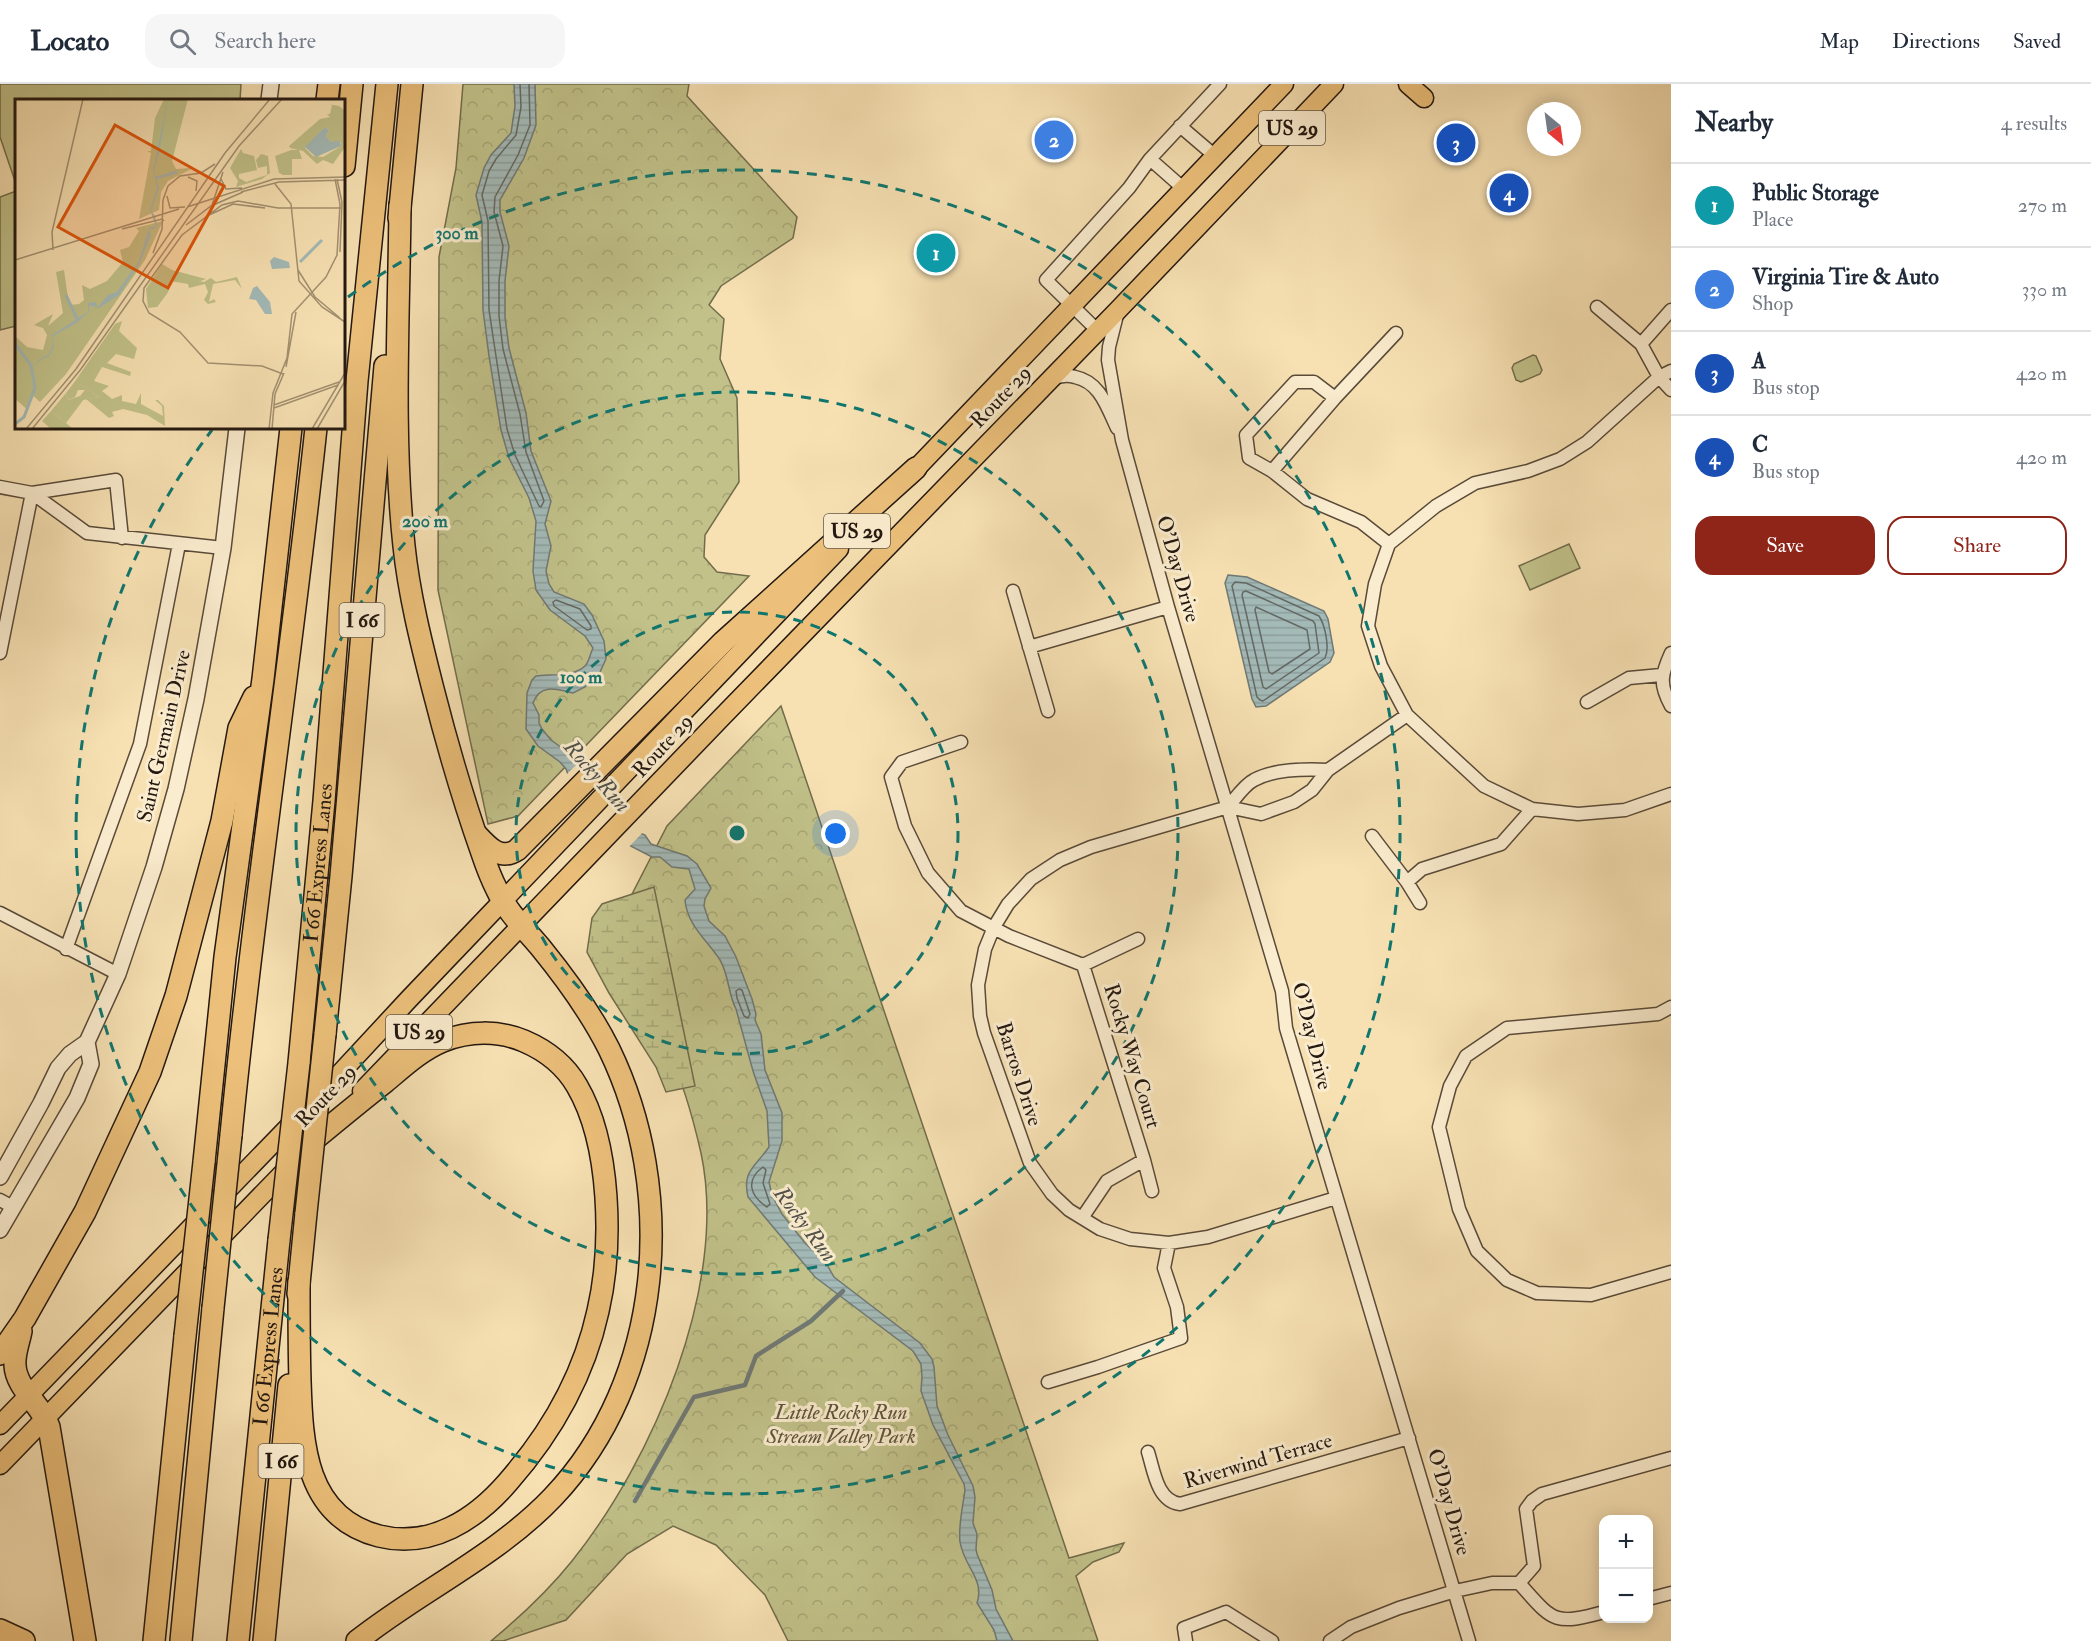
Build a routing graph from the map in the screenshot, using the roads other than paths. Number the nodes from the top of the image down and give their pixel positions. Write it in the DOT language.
graph roads {
  1 [pos="271,84"];
  2 [pos="329,84"];
  3 [pos="352,84"];
  4 [pos="387,84"];
  5 [pos="412,84"];
  6 [pos="1220,84"];
  7 [pos="1284,84"];
  8 [pos="1408,84"];
  9 [pos="1335,86"];
  10 [pos="1424,98"];
  11 [pos="269,99"];
  12 [pos="327,99"];
  13 [pos="1180,126"];
  14 [pos="345,156"];
  15 [pos="1215,156"];
  16 [pos="1150,159"];
  17 [pos="1184,189"];
  18 [pos="400,205"];
  19 [pos="1073,306"];
  20 [pos="1597,307"];
  21 [pos="1119,310"];
  22 [pos="1671,310"];
  23 [pos="1098,331"];
  24 [pos="1396,333"];
  25 [pos="1641,344"];
  26 [pos="1671,371"];
  27 [pos="1659,378"];
  28 [pos="1046,383"];
  29 [pos="1671,390"];
  30 [pos="1335,398"];
  31 [pos="237,429"];
  32 [pos="291,429"];
  33 [pos="316,429"];
  34 [pos="1122,440"];
  35 [pos="916,468"];
  36 [pos="1272,471"];
  37 [pos="0,487"];
  38 [pos="32,493"];
  39 [pos="122,538"];
  40 [pos="180,544"];
  41 [pos="1389,544"];
  42 [pos="223,548"];
  43 [pos="1013,591"];
  44 [pos="1168,607"];
  45 [pos="1029,647"];
  46 [pos="0,653"];
  47 [pos="1671,653"];
  48 [pos="1661,675"];
  49 [pos="263,680"];
  50 [pos="1587,702"];
  51 [pos="1671,706"];
  52 [pos="1048,711"];
  53 [pos="1407,715"];
  54 [pos="961,742"];
  55 [pos="633,748"];
  56 [pos="1328,770"];
  57 [pos="1671,794"];
  58 [pos="1228,807"];
  59 [pos="1532,809"];
  60 [pos="475,832"];
  61 [pos="1372,836"];
  62 [pos="1407,882"];
  63 [pos="502,900"];
  64 [pos="1420,903"];
  65 [pos="0,913"];
  66 [pos="522,926"];
  67 [pos="994,927"];
  68 [pos="1138,939"];
  69 [pos="66,949"];
  70 [pos="1083,964"];
  71 [pos="118,974"];
  72 [pos="1671,1007"];
  73 [pos="87,1042"];
  74 [pos="316,1138"];
  75 [pos="1144,1160"];
  76 [pos="0,1177"];
  77 [pos="1152,1191"];
  78 [pos="1336,1198"];
  79 [pos="7,1203"];
  80 [pos="1082,1218"];
  81 [pos="0,1230"];
  82 [pos="1169,1243"];
  83 [pos="1671,1272"];
  84 [pos="299,1281"];
  85 [pos="25,1318"];
  86 [pos="0,1354"];
  87 [pos="1048,1382"];
  88 [pos="29,1395"];
  89 [pos="46,1417"];
  90 [pos="0,1425"];
  91 [pos="1410,1438"];
  92 [pos="1148,1452"];
  93 [pos="1670,1462"];
  94 [pos="0,1465"];
  95 [pos="1519,1583"];
  96 [pos="1455,1591"];
  97 [pos="1671,1593"];
  98 [pos="1653,1598"];
  99 [pos="1599,1613"];
  100 [pos="0,1630"];
  101 [pos="24,1641"];
  102 [pos="85,1641"];
  103 [pos="154,1641"];
  104 [pos="181,1641"];
  105 [pos="238,1641"];
  106 [pos="264,1641"];
  107 [pos="357,1641"];
  108 [pos="1186,1641"];
  109 [pos="1272,1641"];
  110 [pos="1330,1641"];
  111 [pos="1469,1641"];
  1 -- 11 [label="street"];
  2 -- 12 [label="highway"];
  3 -- 14 [label="highway"];
  4 -- 105 [label="highway, I 66 Express Lanes, bridge"];
  5 -- 18 [label="highway, I 66"];
  6 -- 13 [label="street"];
  7 -- 15 [label="main road, Route 29 / US 29"];
  8 -- 10 [label="main road"];
  9 -- 21 [label="main road, Route 29 / US 29"];
  13 -- 15 [label="street"];
  13 -- 16 [label="street"];
  15 -- 17 [label="main road, Route 29 / US 29"];
  16 -- 17 [label="street"];
  16 -- 19 [label="street"];
  17 -- 19 [label="main road, Route 29 / US 29"];
  18 -- 60 [label="highway"];
  18 -- 84 [label="highway, I 66, bridge"];
  19 -- 23 [label="street"];
  19 -- 35 [label="main road, Route 29 / US 29"];
  20 -- 25 [label="street"];
  21 -- 23 [label="main road, Route 29 / US 29"];
  21 -- 34 [label="street, O'Day Drive"];
  22 -- 25 [label="street"];
  23 -- 28 [label="main road, Route 29 / US 29"];
  24 -- 30 [label="street"];
  25 -- 27 [label="street"];
  26 -- 27 [label="street"];
  27 -- 29 [label="street"];
  27 -- 41 [label="street"];
  28 -- 34 [label="street, O'Day Drive"];
  28 -- 66 [label="main road, Route 29 / US 29"];
  30 -- 36 [label="street"];
  30 -- 36 [label="street"];
  31 -- 42 [label="street, Saint Germain Drive"];
  32 -- 49 [label="highway"];
  33 -- 104 [label="highway, bridge"];
  34 -- 44 [label="street, O'Day Drive"];
  35 -- 55 [label="highway"];
  36 -- 41 [label="street"];
  37 -- 38 [label="street"];
  38 -- 39 [label="street"];
  38 -- 39 [label="street"];
  38 -- 46 [label="street"];
  39 -- 40 [label="street"];
  40 -- 42 [label="street"];
  40 -- 69 [label="street"];
  41 -- 53 [label="street"];
  42 -- 71 [label="street, Saint Germain Drive"];
  43 -- 45 [label="street"];
  44 -- 45 [label="street"];
  44 -- 58 [label="street, O'Day Drive"];
  45 -- 52 [label="street"];
  47 -- 48 [label="street"];
  48 -- 50 [label="street"];
  48 -- 51 [label="street"];
  49 -- 85 [label="highway"];
  49 -- 103 [label="highway, bridge"];
  53 -- 56 [label="street"];
  53 -- 59 [label="street"];
  54 -- 67 [label="street, Rocky Way Court"];
  55 -- 60 [label="highway"];
  55 -- 63 [label="main road, Route 29 / US 29"];
  56 -- 58 [label="street"];
  56 -- 58 [label="street"];
  57 -- 59 [label="street"];
  58 -- 67 [label="street, Barros Drive"];
  58 -- 78 [label="street, O'Day Drive"];
  59 -- 62 [label="street"];
  60 -- 63 [label="highway"];
  61 -- 62 [label="street"];
  62 -- 64 [label="street"];
  63 -- 66 [label="highway"];
  63 -- 88 [label="main road, Route 29 / US 29"];
  65 -- 69 [label="street"];
  66 -- 74 [label="main road, Route 29 / US 29"];
  66 -- 107 [label="highway"];
  67 -- 70 [label="street, Rocky Way Court"];
  67 -- 80 [label="street, Barros Drive"];
  68 -- 70 [label="street, Rocky Way Court"];
  69 -- 71 [label="street"];
  70 -- 75 [label="street, Rocky Way Court"];
  71 -- 73 [label="street, Saint Germain Drive"];
  72 -- 83 [label="street"];
  73 -- 76 [label="street, Saint Germain Drive"];
  73 -- 79 [label="street, Saint Germain Drive"];
  74 -- 84 [label="highway"];
  74 -- 89 [label="main road, Route 29 / US 29"];
  75 -- 77 [label="street, Rocky Way Court"];
  75 -- 80 [label="street, Rocky Way Court"];
  78 -- 82 [label="street, Barros Drive"];
  78 -- 91 [label="street, O'Day Drive"];
  79 -- 81 [label="street, Saint Germain Drive"];
  80 -- 82 [label="street, Barros Drive"];
  82 -- 87 [label="street"];
  84 -- 106 [label="highway, I 66"];
  85 -- 86 [label="highway"];
  85 -- 88 [label="highway"];
  88 -- 89 [label="highway"];
  88 -- 90 [label="main road, Route 29 / US 29"];
  89 -- 94 [label="main road, Route 29 / US 29"];
  89 -- 102 [label="highway"];
  91 -- 92 [label="street, Riverwind Terrace"];
  91 -- 96 [label="street, O'Day Drive"];
  93 -- 95 [label="street"];
  95 -- 96 [label="street"];
  95 -- 99 [label="street"];
  96 -- 110 [label="street"];
  96 -- 111 [label="street, O'Day Drive"];
  97 -- 98 [label="street"];
  100 -- 101 [label="highway"];
  108 -- 109 [label="street"];
}
